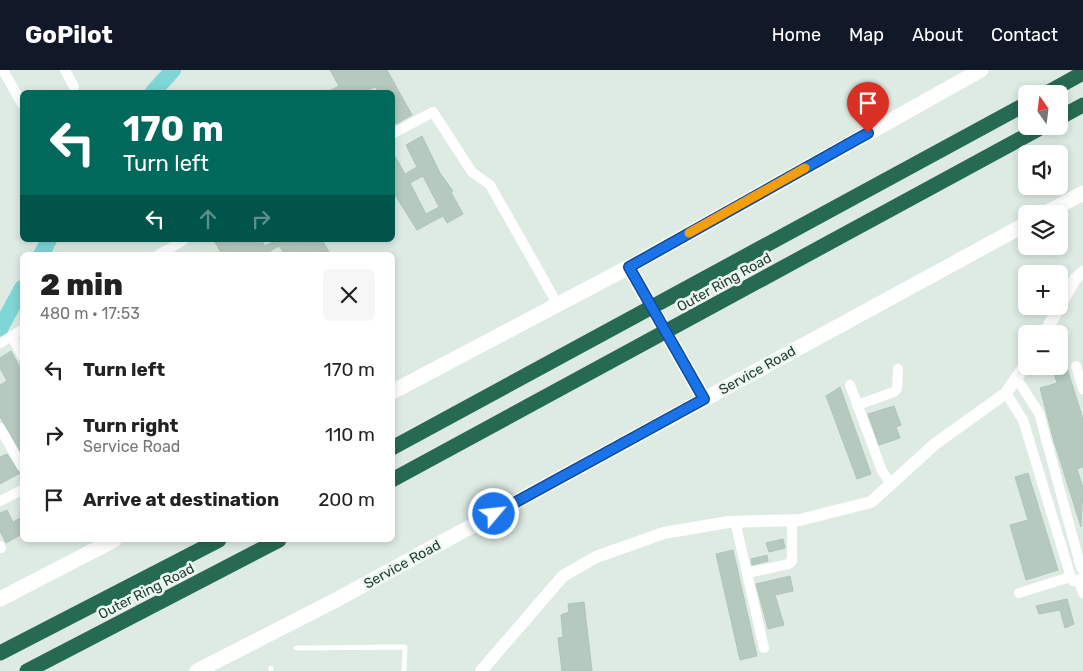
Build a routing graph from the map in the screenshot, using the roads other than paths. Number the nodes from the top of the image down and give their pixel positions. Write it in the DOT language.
graph roads {
  1 [pos="3,70"];
  2 [pos="65,70"];
  3 [pos="981,70"];
  4 [pos="1083,73"];
  5 [pos="1061,85"];
  6 [pos="74,87"];
  7 [pos="20,100"];
  8 [pos="1083,105"];
  9 [pos="1018,108"];
  10 [pos="1068,113"];
  11 [pos="395,132"];
  12 [pos="1027,135"];
  13 [pos="1083,193"];
  14 [pos="1061,205"];
  15 [pos="1018,228"];
  16 [pos="181,242"];
  17 [pos="163,252"];
  18 [pos="629,267"];
  19 [pos="1083,272"];
  20 [pos="558,305"];
  21 [pos="1049,325"];
  22 [pos="20,331"];
  23 [pos="12,336"];
  24 [pos="0,343"];
  25 [pos="20,352"];
  26 [pos="1076,366"];
  27 [pos="898,369"];
  28 [pos="1019,375"];
  29 [pos="1017,379"];
  30 [pos="850,385"];
  31 [pos="1083,389"];
  32 [pos="395,390"];
  33 [pos="1006,393"];
  34 [pos="704,399"];
  35 [pos="858,405"];
  36 [pos="0,428"];
  37 [pos="395,446"];
  38 [pos="20,463"];
  39 [pos="395,478"];
  40 [pos="891,484"];
  41 [pos="20,491"];
  42 [pos="0,501"];
  43 [pos="792,520"];
  44 [pos="735,521"];
  45 [pos="110,542"];
  46 [pos="215,542"];
  47 [pos="275,542"];
  48 [pos="747,573"];
  49 [pos="1079,574"];
  50 [pos="1020,593"];
  51 [pos="1083,593"];
  52 [pos="0,600"];
  53 [pos="296,648"];
  54 [pos="764,648"];
  55 [pos="0,654"];
  56 [pos="27,671"];
  57 [pos="197,671"];
  58 [pos="404,671"];
  59 [pos="480,671"];
  1 -- 7 [label="street"];
  2 -- 6 [label="street"];
  3 -- 18 [label="main road"];
  4 -- 5 [label="highway"];
  8 -- 10 [label="highway"];
  9 -- 37 [label="highway, Outer Ring Road"];
  11 -- 20 [label="street"];
  12 -- 39 [label="highway, Outer Ring Road"];
  13 -- 14 [label="main road"];
  15 -- 34 [label="main road, Service Road"];
  16 -- 17 [label="street"];
  18 -- 20 [label="main road"];
  18 -- 34 [label="main road"];
  19 -- 21 [label="street"];
  20 -- 32 [label="main road"];
  22 -- 23 [label="street"];
  23 -- 24 [label="street"];
  23 -- 25 [label="street"];
  26 -- 31 [label="street"];
  27 -- 35 [label="street"];
  28 -- 29 [label="street"];
  29 -- 33 [label="street"];
  29 -- 49 [label="street"];
  30 -- 35 [label="street"];
  33 -- 40 [label="street"];
  33 -- 49 [label="street"];
  34 -- 57 [label="main road, Service Road"];
  35 -- 40 [label="street"];
  36 -- 38 [label="street"];
  40 -- 43 [label="street"];
  41 -- 42 [label="street"];
  43 -- 44 [label="street"];
  43 -- 48 [label="street"];
  44 -- 48 [label="street"];
  44 -- 59 [label="street"];
  45 -- 52 [label="main road"];
  46 -- 55 [label="highway, Outer Ring Road"];
  47 -- 56 [label="highway, Outer Ring Road"];
  48 -- 54 [label="street"];
  49 -- 50 [label="street"];
  49 -- 51 [label="street"];
  53 -- 58 [label="lane"];
}
